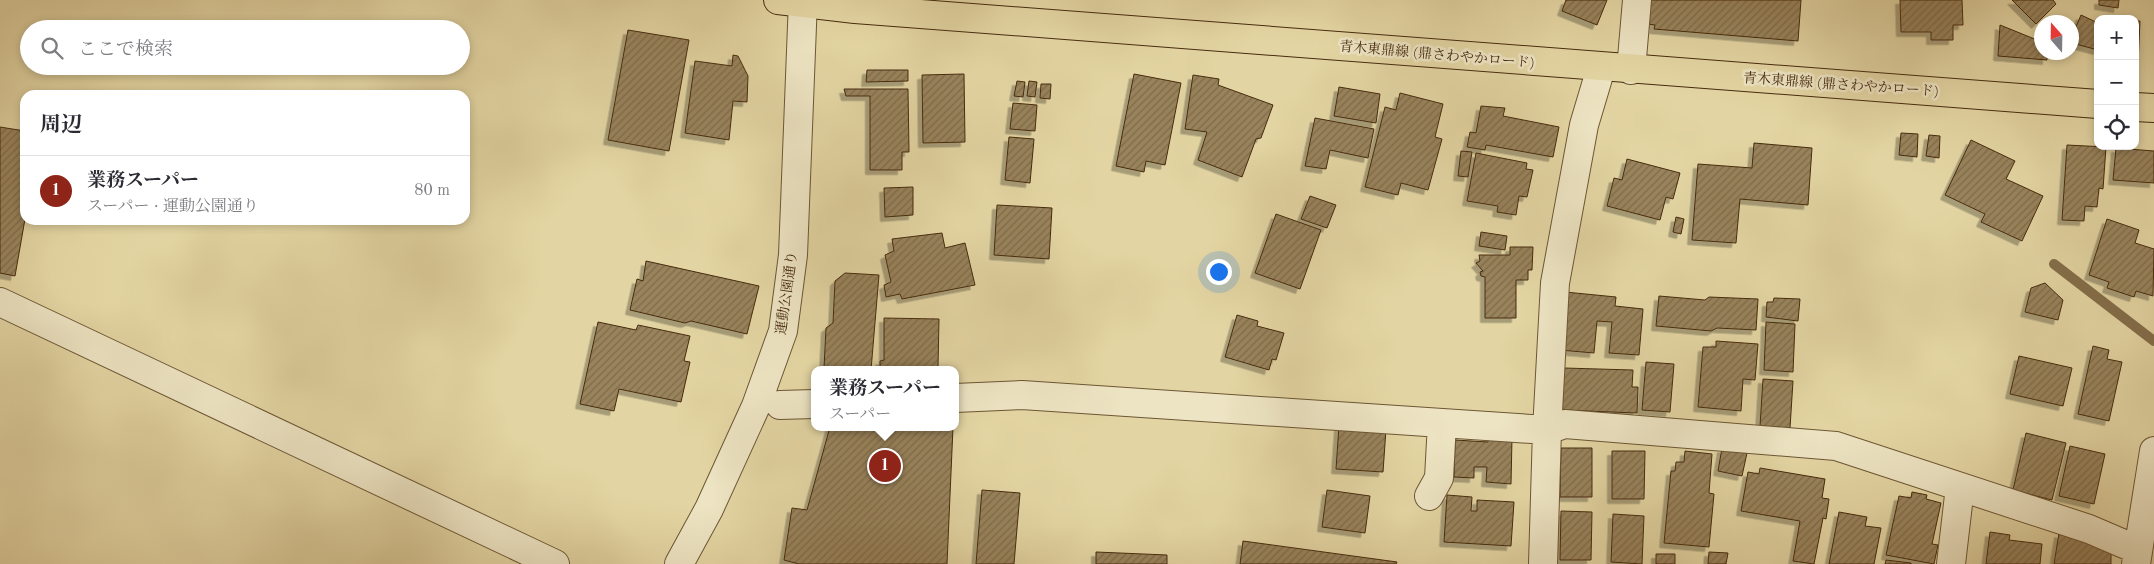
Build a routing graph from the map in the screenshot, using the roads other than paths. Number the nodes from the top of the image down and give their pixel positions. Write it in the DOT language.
graph roads {
  1 [pos="1637,0"];
  2 [pos="794,1"];
  3 [pos="1601,68"];
  4 [pos="1631,70"];
  5 [pos="2094,104"];
  6 [pos="2139,107"];
  7 [pos="2154,108"];
  8 [pos="0,302"];
  9 [pos="959,398"];
  10 [pos="811,404"];
  11 [pos="780,405"];
  12 [pos="1442,423"];
  13 [pos="1547,430"];
  14 [pos="2154,451"];
  15 [pos="1960,487"];
  16 [pos="1429,496"];
  17 [pos="2137,557"];
  18 [pos="555,564"];
  19 [pos="679,564"];
  20 [pos="1543,564"];
  21 [pos="1951,564"];
  1 -- 4 [label="street"];
  2 -- 3 [label="main road, 青木東鼎線 (鼎さわやかロード)"];
  2 -- 19 [label="street, 運動公園通り"];
  3 -- 4 [label="main road, 青木東鼎線 (鼎さわやかロード)"];
  3 -- 13 [label="street"];
  4 -- 5 [label="main road, 青木東鼎線 (鼎さわやかロード)"];
  6 -- 7 [label="main road"];
  8 -- 18 [label="street"];
  9 -- 12 [label="street"];
  10 -- 11 [label="street"];
  12 -- 13 [label="street"];
  12 -- 16 [label="street"];
  13 -- 15 [label="street"];
  13 -- 20 [label="street"];
  14 -- 17 [label="street"];
  15 -- 17 [label="street"];
  15 -- 21 [label="street"];
}
